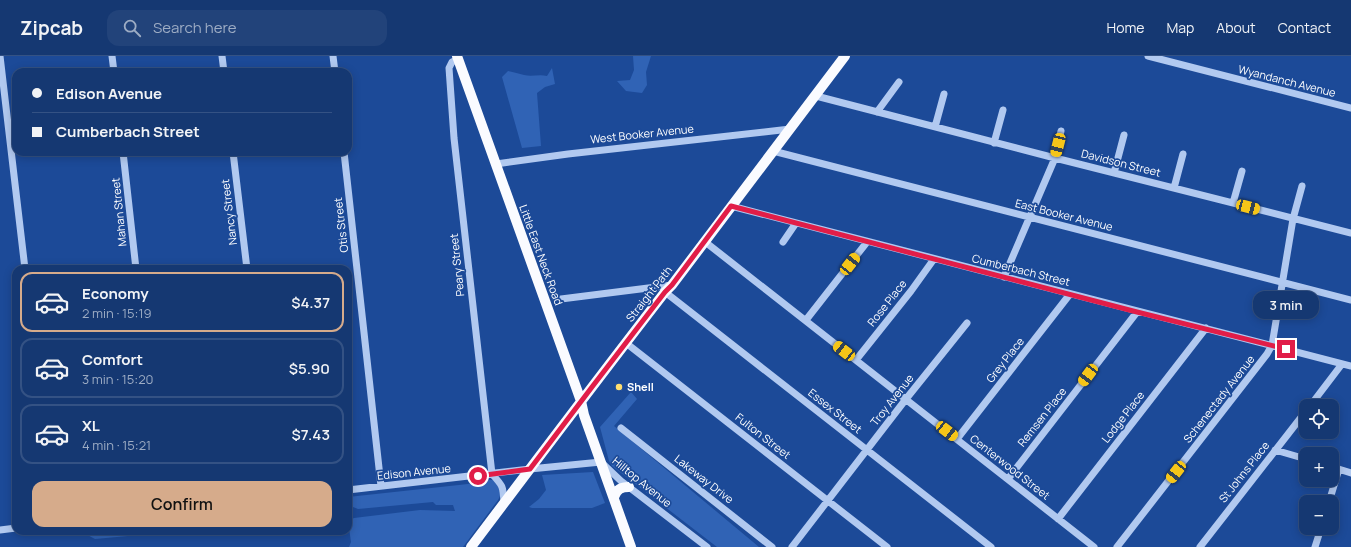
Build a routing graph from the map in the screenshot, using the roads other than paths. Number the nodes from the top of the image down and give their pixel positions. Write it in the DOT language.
graph roads {
  1 [pos="0,56"];
  2 [pos="112,56"];
  3 [pos="222,56"];
  4 [pos="333,56"];
  5 [pos="845,56"];
  6 [pos="1148,56"];
  7 [pos="458,58"];
  8 [pos="114,68"];
  9 [pos="224,68"];
  10 [pos="334,68"];
  11 [pos="899,82"];
  12 [pos="944,94"];
  13 [pos="816,96"];
  14 [pos="1351,108"];
  15 [pos="1003,110"];
  16 [pos="877,112"];
  17 [pos="935,127"];
  18 [pos="790,129"];
  19 [pos="1061,131"];
  20 [pos="1124,135"];
  21 [pos="994,143"];
  22 [pos="773,151"];
  23 [pos="1183,154"];
  24 [pos="123,156"];
  25 [pos="233,156"];
  26 [pos="344,156"];
  27 [pos="1054,158"];
  28 [pos="496,164"];
  29 [pos="1242,171"];
  30 [pos="1114,173"];
  31 [pos="1302,186"];
  32 [pos="1174,188"];
  33 [pos="1233,203"];
  34 [pos="731,206"];
  35 [pos="1029,217"];
  36 [pos="1293,219"];
  37 [pos="796,223"];
  38 [pos="1351,233"];
  39 [pos="704,241"];
  40 [pos="783,242"];
  41 [pos="867,242"];
  42 [pos="934,259"];
  43 [pos="25,265"];
  44 [pos="136,265"];
  45 [pos="247,265"];
  46 [pos="1004,277"];
  47 [pos="1282,283"];
  48 [pos="669,288"];
  49 [pos="1070,294"];
  50 [pos="561,299"];
  51 [pos="1351,300"];
  52 [pos="1137,312"];
  53 [pos="806,320"];
  54 [pos="967,323"];
  55 [pos="1206,328"];
  56 [pos="626,343"];
  57 [pos="1272,346"];
  58 [pos="856,360"];
  59 [pos="1342,364"];
  60 [pos="1351,366"];
  61 [pos="906,399"];
  62 [pos="1315,399"];
  63 [pos="581,401"];
  64 [pos="1299,420"];
  65 [pos="621,428"];
  66 [pos="957,439"];
  67 [pos="867,450"];
  68 [pos="1275,450"];
  69 [pos="1299,457"];
  70 [pos="601,462"];
  71 [pos="530,469"];
  72 [pos="1339,469"];
  73 [pos="1351,472"];
  74 [pos="492,474"];
  75 [pos="1008,479"];
  76 [pos="381,486"];
  77 [pos="629,487"];
  78 [pos="352,490"];
  79 [pos="614,497"];
  80 [pos="827,500"];
  81 [pos="504,502"];
  82 [pos="1058,519"];
  83 [pos="12,528"];
  84 [pos="0,530"];
  85 [pos="1319,535"];
  86 [pos="696,539"];
  87 [pos="471,547"];
  88 [pos="631,547"];
  89 [pos="699,547"];
  90 [pos="707,547"];
  91 [pos="772,547"];
  92 [pos="792,547"];
  93 [pos="887,547"];
  94 [pos="991,547"];
  95 [pos="1094,547"];
  96 [pos="1117,547"];
  97 [pos="1200,547"];
  98 [pos="1315,547"];
  1 -- 43 [label="street"];
  2 -- 8 [label="street"];
  3 -- 9 [label="street"];
  4 -- 10 [label="street"];
  5 -- 13 [label="main road, Straight Path"];
  6 -- 14 [label="street, Wyandanch Avenue"];
  7 -- 28 [label="main road, Little East Neck Road"];
  7 -- 74 [label="street, Peary Street"];
  11 -- 16 [label="street"];
  12 -- 17 [label="street"];
  13 -- 16 [label="street, Davidson Street"];
  13 -- 18 [label="main road, Straight Path"];
  15 -- 21 [label="street"];
  16 -- 17 [label="street, Davidson Street"];
  17 -- 21 [label="street, Davidson Street"];
  18 -- 22 [label="main road, Straight Path"];
  18 -- 28 [label="street, West Booker Avenue"];
  19 -- 27 [label="street"];
  20 -- 30 [label="street"];
  21 -- 27 [label="street, Davidson Street"];
  22 -- 34 [label="main road, Straight Path"];
  22 -- 35 [label="street, East Booker Avenue"];
  23 -- 32 [label="street"];
  24 -- 44 [label="street, Mahan Street"];
  25 -- 45 [label="street, Nancy Street"];
  26 -- 76 [label="street, Otis Street"];
  27 -- 30 [label="street, Davidson Street"];
  27 -- 35 [label="street"];
  28 -- 63 [label="main road, Little East Neck Road"];
  29 -- 33 [label="street"];
  30 -- 32 [label="street, Davidson Street"];
  31 -- 36 [label="street, Schenectady Avenue"];
  32 -- 33 [label="street, Davidson Street"];
  33 -- 36 [label="street, Davidson Street"];
  34 -- 37 [label="street, Cumberbach Street"];
  34 -- 39 [label="main road, Straight Path"];
  35 -- 46 [label="street"];
  35 -- 47 [label="street, East Booker Avenue"];
  36 -- 38 [label="street, Davidson Street"];
  36 -- 47 [label="street, Schenectady Avenue"];
  37 -- 40 [label="street"];
  37 -- 41 [label="street, Cumberbach Street"];
  39 -- 48 [label="main road, Straight Path"];
  39 -- 53 [label="street, Centerwood Street"];
  41 -- 42 [label="street, Cumberbach Street"];
  41 -- 53 [label="street"];
  42 -- 46 [label="street, Cumberbach Street"];
  42 -- 58 [label="street, Rose Place"];
  46 -- 49 [label="street, Cumberbach Street"];
  47 -- 51 [label="street, East Booker Avenue"];
  47 -- 57 [label="street, Schenectady Avenue"];
  48 -- 50 [label="street"];
  48 -- 56 [label="main road, Straight Path"];
  48 -- 67 [label="street, Essex Street"];
  49 -- 52 [label="street, Cumberbach Street"];
  49 -- 66 [label="street, Grey Place"];
  52 -- 55 [label="street, Cumberbach Street"];
  52 -- 75 [label="street, Remsen Place"];
  53 -- 58 [label="street, Centerwood Street"];
  54 -- 61 [label="street, Troy Avenue"];
  55 -- 57 [label="street, Cumberbach Street"];
  55 -- 82 [label="street, Lodge Place"];
  56 -- 63 [label="main road, Straight Path"];
  56 -- 80 [label="street, Fulton Street"];
  57 -- 59 [label="street, Cumberbach Street"];
  57 -- 96 [label="street, Schenectady Avenue"];
  58 -- 61 [label="street, Centerwood Street"];
  59 -- 60 [label="street, Cumberbach Street"];
  59 -- 62 [label="street"];
  61 -- 66 [label="street, Centerwood Street"];
  61 -- 67 [label="street, Troy Avenue"];
  63 -- 70 [label="main road, Little East Neck Road"];
  63 -- 71 [label="main road, Straight Path"];
  64 -- 68 [label="street, St Johns Place"];
  65 -- 91 [label="street, Lakeway Drive"];
  66 -- 75 [label="street, Centerwood Street"];
  67 -- 80 [label="street, Troy Avenue"];
  67 -- 94 [label="street, Essex Street"];
  68 -- 69 [label="street"];
  68 -- 97 [label="street, St Johns Place"];
  70 -- 71 [label="street, Hilltop Avenue"];
  70 -- 77 [label="street, Hilltop Avenue"];
  70 -- 79 [label="main road, Little East Neck Road"];
  71 -- 74 [label="street, Edison Avenue"];
  71 -- 81 [label="main road, Straight Path"];
  72 -- 73 [label="street"];
  74 -- 76 [label="street, Edison Avenue"];
  74 -- 81 [label="street"];
  75 -- 82 [label="street, Centerwood Street"];
  76 -- 78 [label="street, Edison Avenue"];
  77 -- 79 [label="main road"];
  77 -- 86 [label="street, Hilltop Avenue"];
  79 -- 88 [label="main road, Little East Neck Road"];
  80 -- 92 [label="street, Troy Avenue"];
  80 -- 93 [label="street, Fulton Street"];
  81 -- 87 [label="main road, Straight Path"];
  82 -- 95 [label="street, Centerwood Street"];
  83 -- 84 [label="street"];
  85 -- 98 [label="street"];
  86 -- 89 [label="street"];
  86 -- 90 [label="street, Hilltop Avenue"];
}
